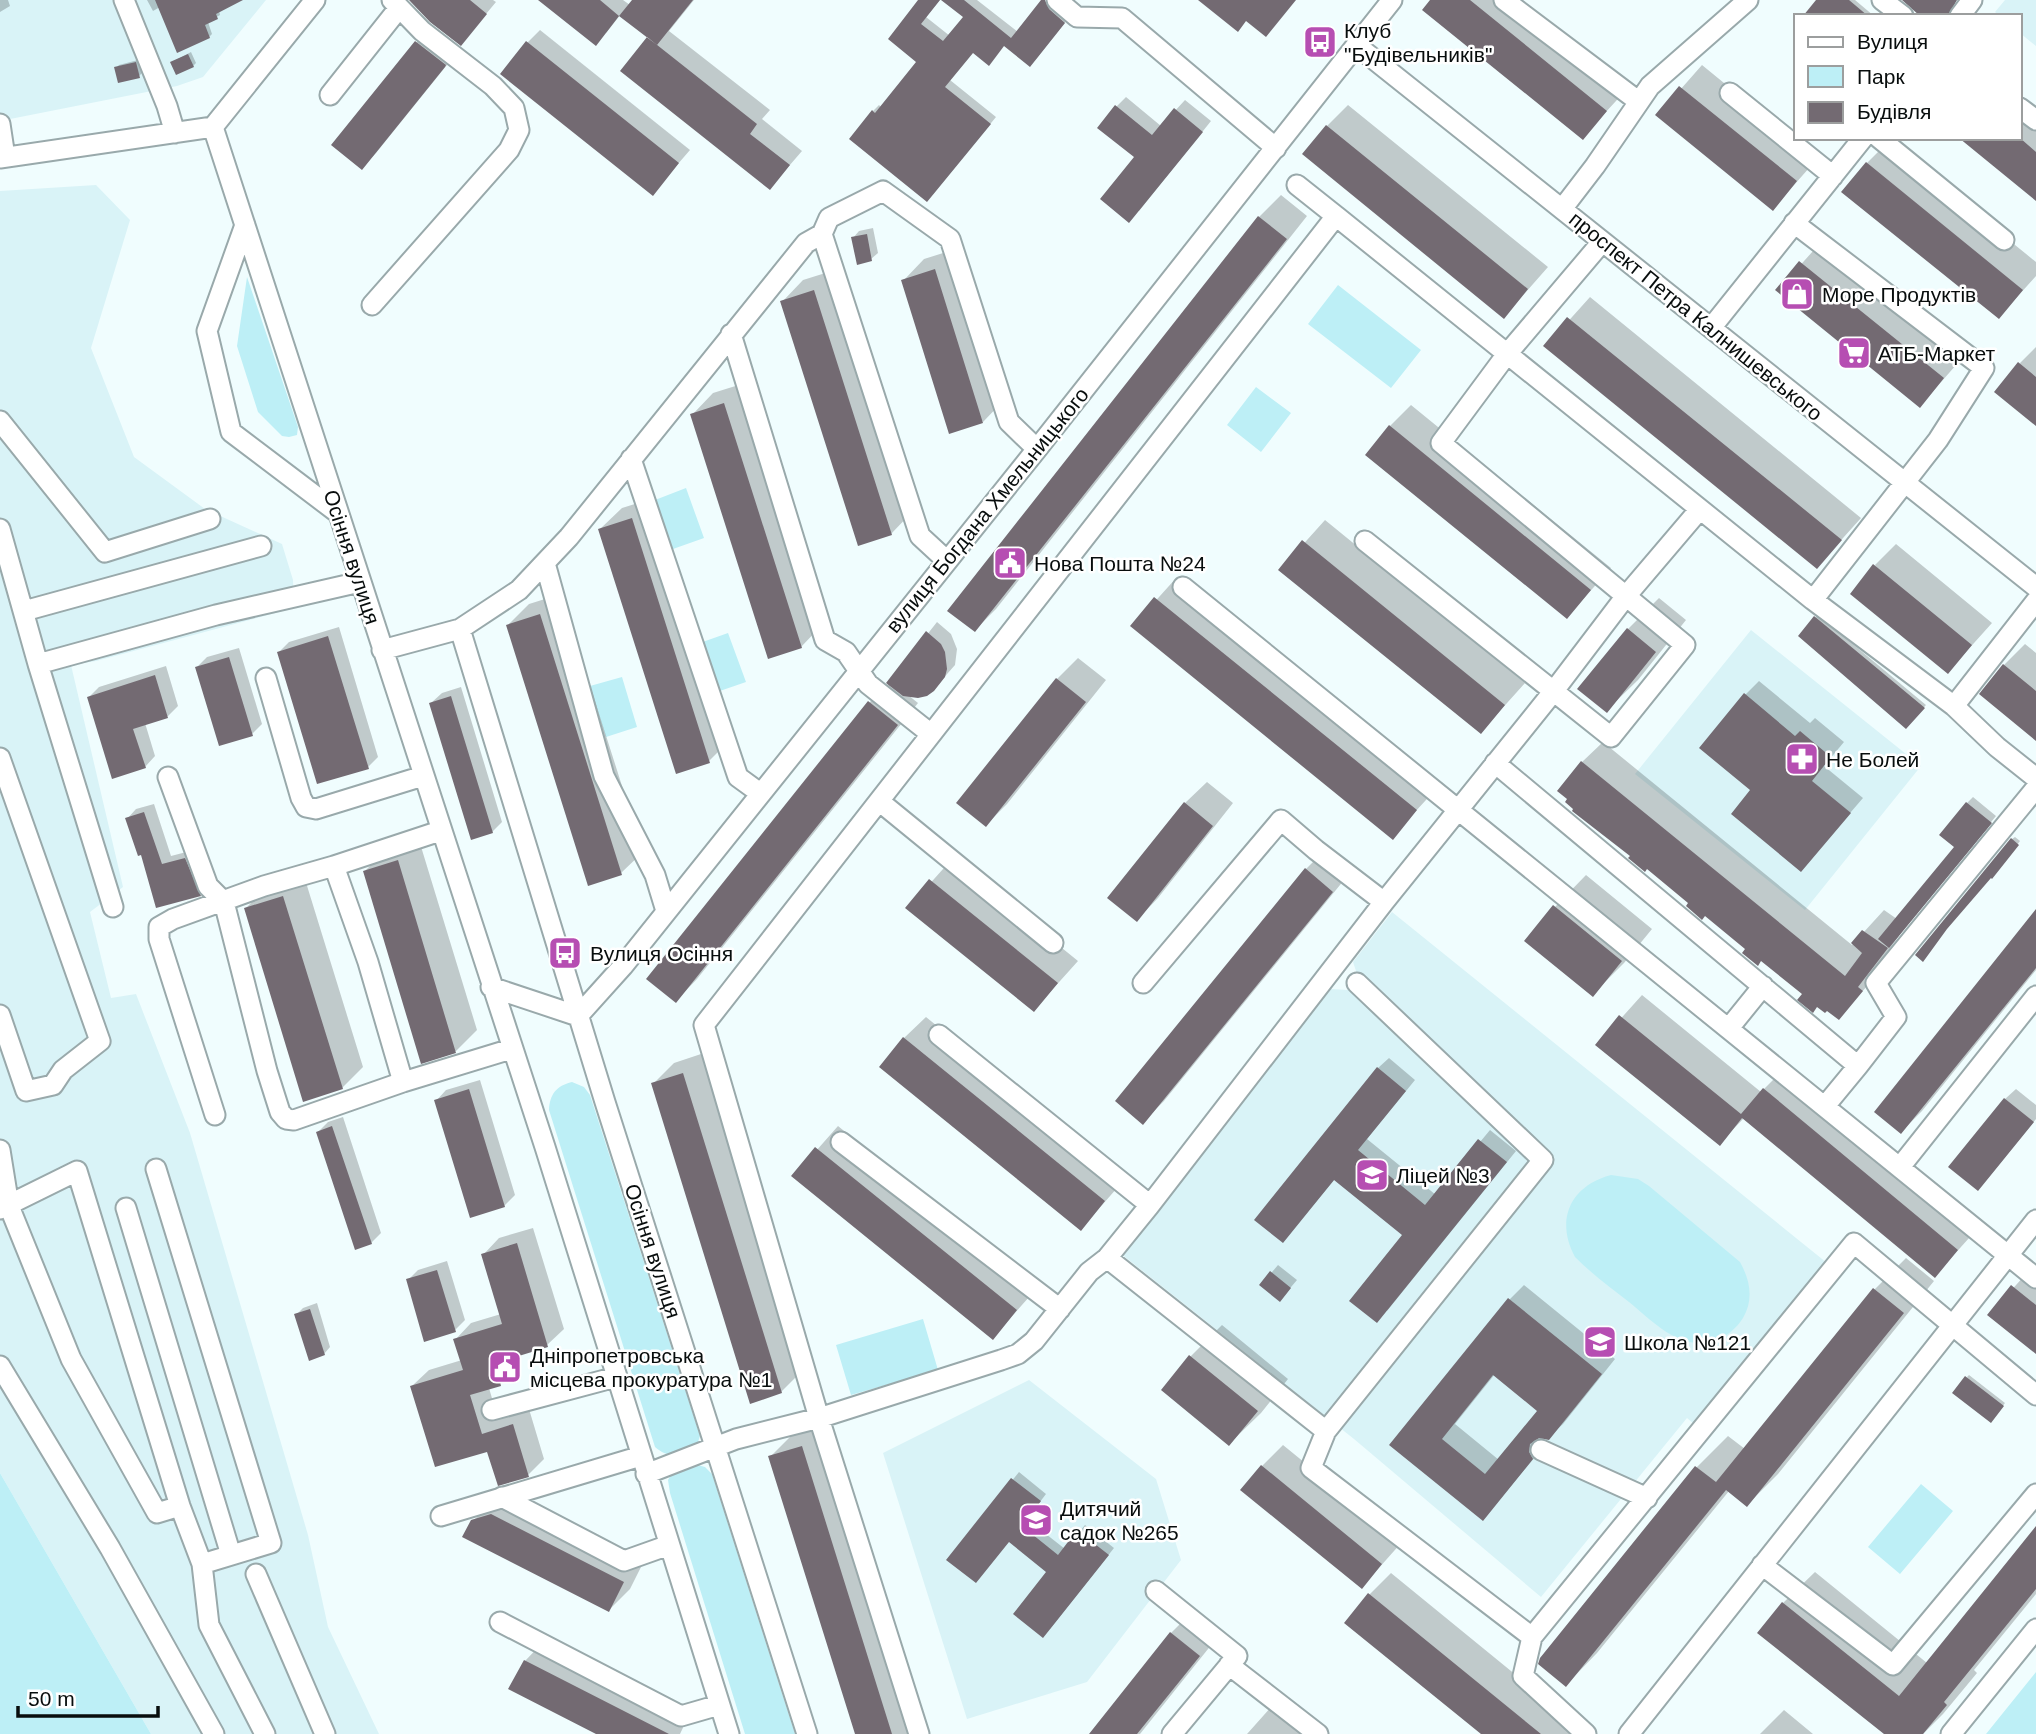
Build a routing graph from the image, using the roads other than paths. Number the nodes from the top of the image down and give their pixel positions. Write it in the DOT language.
graph roads {
  1 [pos="124,0"];
  2 [pos="315,0"];
  3 [pos="1057,0"];
  4 [pos="1392,0"];
  5 [pos="1504,0"];
  6 [pos="1748,0"];
  7 [pos="1882,0"];
  8 [pos="395,4"];
  9 [pos="1900,14"];
  10 [pos="1356,45"];
  11 [pos="1730,93"];
  12 [pos="330,95"];
  13 [pos="1638,101"];
  14 [pos="0,124"];
  15 [pos="213,127"];
  16 [pos="175,133"];
  17 [pos="1861,140"];
  18 [pos="1881,140"];
  19 [pos="1276,148"];
  20 [pos="3,157"];
  21 [pos="1833,176"];
  22 [pos="1297,185"];
  23 [pos="1562,209"];
  24 [pos="1336,216"];
  25 [pos="1794,223"];
  26 [pos="245,225"];
  27 [pos="822,234"];
  28 [pos="2004,240"];
  29 [pos="1602,242"];
  30 [pos="372,305"];
  31 [pos="1712,328"];
  32 [pos="731,334"];
  33 [pos="1507,354"];
  34 [pos="0,421"];
  35 [pos="1037,449"];
  36 [pos="631,459"];
  37 [pos="1905,482"];
  38 [pos="1700,509"];
  39 [pos="338,513"];
  40 [pos="210,519"];
  41 [pos="0,529"];
  42 [pos="1365,541"];
  43 [pos="261,546"];
  44 [pos="946,560"];
  45 [pos="545,563"];
  46 [pos="360,582"];
  47 [pos="1183,587"];
  48 [pos="2036,587"];
  49 [pos="1626,596"];
  50 [pos="1813,600"];
  51 [pos="2036,601"];
  52 [pos="24,611"];
  53 [pos="460,629"];
  54 [pos="382,650"];
  55 [pos="38,664"];
  56 [pos="859,669"];
  57 [pos="266,678"];
  58 [pos="1553,692"];
  59 [pos="1954,706"];
  60 [pos="931,734"];
  61 [pos="0,758"];
  62 [pos="1495,763"];
  63 [pos="423,776"];
  64 [pos="168,777"];
  65 [pos="2036,778"];
  66 [pos="2036,788"];
  67 [pos="760,793"];
  68 [pos="879,801"];
  69 [pos="1458,809"];
  70 [pos="440,831"];
  71 [pos="334,866"];
  72 [pos="224,902"];
  73 [pos="1384,902"];
  74 [pos="113,907"];
  75 [pos="666,911"];
  76 [pos="1053,943"];
  77 [pos="1143,983"];
  78 [pos="1357,983"];
  79 [pos="1763,986"];
  80 [pos="491,988"];
  81 [pos="2036,996"];
  82 [pos="0,1015"];
  83 [pos="578,1016"];
  84 [pos="1729,1028"];
  85 [pos="939,1035"];
  86 [pos="511,1049"];
  87 [pos="1858,1066"];
  88 [pos="403,1082"];
  89 [pos="1825,1106"];
  90 [pos="215,1115"];
  91 [pos="841,1142"];
  92 [pos="0,1150"];
  93 [pos="1900,1167"];
  94 [pos="156,1170"];
  95 [pos="1150,1205"];
  96 [pos="4,1208"];
  97 [pos="127,1208"];
  98 [pos="2036,1220"];
  99 [pos="2008,1255"];
  100 [pos="1107,1258"];
  101 [pos="2036,1278"];
  102 [pos="1060,1309"];
  103 [pos="1953,1326"];
  104 [pos="0,1366"];
  105 [pos="616,1377"];
  106 [pos="2036,1395"];
  107 [pos="492,1410"];
  108 [pos="819,1418"];
  109 [pos="1326,1431"];
  110 [pos="715,1448"];
  111 [pos="1541,1450"];
  112 [pos="643,1465"];
  113 [pos="2036,1494"];
  114 [pos="502,1497"];
  115 [pos="1647,1498"];
  116 [pos="180,1506"];
  117 [pos="441,1516"];
  118 [pos="668,1545"];
  119 [pos="232,1555"];
  120 [pos="202,1564"];
  121 [pos="1762,1565"];
  122 [pos="256,1574"];
  123 [pos="1156,1591"];
  124 [pos="500,1622"];
  125 [pos="2036,1629"];
  126 [pos="1532,1637"];
  127 [pos="1229,1665"];
  128 [pos="719,1705"];
  129 [pos="214,1734"];
  130 [pos="265,1734"];
  131 [pos="325,1734"];
  132 [pos="729,1734"];
  133 [pos="807,1734"];
  134 [pos="919,1734"];
  135 [pos="1172,1734"];
  136 [pos="1318,1734"];
  137 [pos="1586,1734"];
  138 [pos="1629,1734"];
  139 [pos="1951,1734"];
  1 -- 16 [label="street"];
  2 -- 15 [label="street"];
  3 -- 19 [label="street"];
  4 -- 10 [label="street, вулиця Богдана Хмельницького"];
  5 -- 13 [label="street"];
  6 -- 13 [label="street"];
  7 -- 9 [label="street"];
  8 -- 12 [label="street"];
  8 -- 30 [label="street"];
  10 -- 19 [label="street, вулиця Богдана Хмельницького"];
  10 -- 23 [label="street, проспект Петра Калнишевського"];
  11 -- 21 [label="street"];
  13 -- 23 [label="street"];
  14 -- 20 [label="street"];
  15 -- 16 [label="street"];
  15 -- 26 [label="street, Осіння вулиця"];
  16 -- 20 [label="street"];
  17 -- 21 [label="street"];
  18 -- 28 [label="street"];
  19 -- 35 [label="street, вулиця Богдана Хмельницького"];
  21 -- 25 [label="street"];
  22 -- 24 [label="street"];
  23 -- 29 [label="street, проспект Петра Калнишевського"];
  24 -- 33 [label="street"];
  24 -- 60 [label="street"];
  25 -- 31 [label="street"];
  25 -- 37 [label="street"];
  26 -- 39 [label="street, Осіння вулиця"];
  26 -- 39 [label="street"];
  27 -- 32 [label="street"];
  27 -- 35 [label="street"];
  27 -- 44 [label="street"];
  29 -- 31 [label="street, проспект Петра Калнишевського"];
  29 -- 33 [label="street"];
  31 -- 37 [label="street, проспект Петра Калнишевського"];
  32 -- 36 [label="street"];
  32 -- 56 [label="street"];
  33 -- 38 [label="street"];
  33 -- 49 [label="street"];
  34 -- 40 [label="street"];
  35 -- 44 [label="street, вулиця Богдана Хмельницького"];
  36 -- 45 [label="street"];
  36 -- 67 [label="street"];
  37 -- 48 [label="street, проспект Петра Калнишевського"];
  37 -- 50 [label="street"];
  38 -- 49 [label="street"];
  38 -- 50 [label="street"];
  39 -- 46 [label="street, Осіння вулиця"];
  41 -- 52 [label="street"];
  42 -- 58 [label="street"];
  43 -- 52 [label="street"];
  44 -- 56 [label="street, вулиця Богдана Хмельницького"];
  45 -- 53 [label="street"];
  45 -- 75 [label="street"];
  46 -- 54 [label="street, Осіння вулиця"];
  46 -- 55 [label="street"];
  47 -- 69 [label="street"];
  49 -- 58 [label="street"];
  49 -- 58 [label="street"];
  50 -- 59 [label="street"];
  51 -- 59 [label="street"];
  52 -- 55 [label="street"];
  53 -- 54 [label="street"];
  53 -- 83 [label="street, Осіння вулиця"];
  54 -- 63 [label="street, Осіння вулиця"];
  55 -- 74 [label="street"];
  56 -- 60 [label="street"];
  56 -- 67 [label="street, вулиця Богдана Хмельницького"];
  57 -- 63 [label="street"];
  58 -- 62 [label="street"];
  59 -- 65 [label="street"];
  60 -- 68 [label="street"];
  61 -- 82 [label="street"];
  62 -- 69 [label="street"];
  62 -- 79 [label="street"];
  63 -- 70 [label="street, Осіння вулиця"];
  64 -- 72 [label="street"];
  66 -- 87 [label="street"];
  67 -- 75 [label="street, вулиця Богдана Хмельницького"];
  68 -- 76 [label="street"];
  68 -- 108 [label="street"];
  69 -- 73 [label="street"];
  69 -- 84 [label="street"];
  70 -- 71 [label="street"];
  70 -- 80 [label="street, Осіння вулиця"];
  71 -- 72 [label="street"];
  71 -- 88 [label="street"];
  72 -- 88 [label="street"];
  72 -- 90 [label="street"];
  73 -- 77 [label="street"];
  73 -- 95 [label="street"];
  75 -- 83 [label="street, вулиця Богдана Хмельницького"];
  78 -- 109 [label="street"];
  79 -- 84 [label="street"];
  79 -- 87 [label="street"];
  80 -- 83 [label="street"];
  80 -- 86 [label="street, Осіння вулиця"];
  81 -- 93 [label="street"];
  83 -- 110 [label="street, Осіння вулиця"];
  84 -- 89 [label="street"];
  85 -- 95 [label="street"];
  86 -- 88 [label="street"];
  86 -- 105 [label="street, Осіння вулиця"];
  87 -- 89 [label="street"];
  89 -- 93 [label="street"];
  91 -- 102 [label="street"];
  92 -- 96 [label="street"];
  93 -- 99 [label="street"];
  94 -- 119 [label="street"];
  95 -- 100 [label="street"];
  96 -- 116 [label="street"];
  96 -- 116 [label="street"];
  97 -- 119 [label="street"];
  98 -- 99 [label="street"];
  99 -- 101 [label="street"];
  99 -- 103 [label="street"];
  100 -- 102 [label="street"];
  100 -- 109 [label="street"];
  102 -- 108 [label="street"];
  103 -- 106 [label="street"];
  103 -- 115 [label="street"];
  103 -- 121 [label="street"];
  104 -- 129 [label="street"];
  105 -- 107 [label="street"];
  105 -- 112 [label="street, Осіння вулиця"];
  108 -- 110 [label="street"];
  108 -- 134 [label="street"];
  109 -- 126 [label="street"];
  110 -- 112 [label="street"];
  110 -- 133 [label="street, Осіння вулиця"];
  111 -- 115 [label="street"];
  112 -- 114 [label="street"];
  112 -- 118 [label="street, Осіння вулиця"];
  113 -- 121 [label="street"];
  114 -- 117 [label="street"];
  114 -- 118 [label="street"];
  115 -- 126 [label="street"];
  116 -- 120 [label="street"];
  118 -- 128 [label="street, Осіння вулиця"];
  119 -- 120 [label="street"];
  120 -- 130 [label="street"];
  121 -- 138 [label="street"];
  122 -- 131 [label="street"];
  123 -- 127 [label="street"];
  124 -- 128 [label="street"];
  125 -- 139 [label="street"];
  126 -- 137 [label="street"];
  127 -- 135 [label="street"];
  127 -- 136 [label="street"];
  128 -- 132 [label="street, Осіння вулиця"];
}
